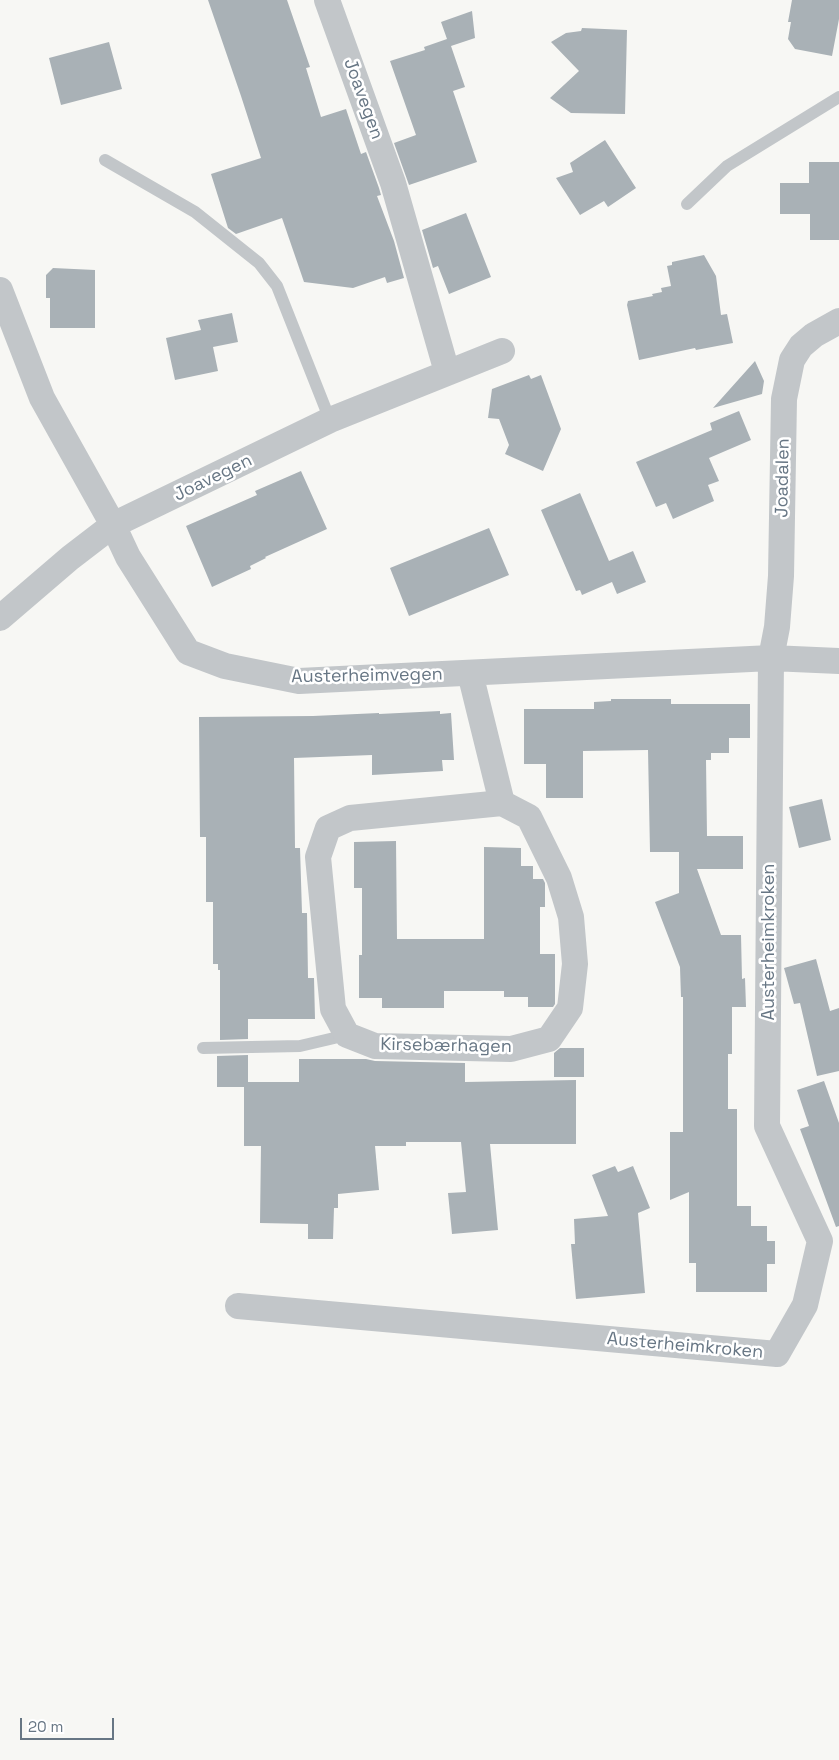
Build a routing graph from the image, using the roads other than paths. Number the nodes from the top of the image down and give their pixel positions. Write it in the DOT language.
graph roads {
  1 [pos="327,0"];
  2 [pos="839,98"];
  3 [pos="105,160"];
  4 [pos="687,204"];
  5 [pos="0,290"];
  6 [pos="839,321"];
  7 [pos="502,351"];
  8 [pos="447,372"];
  9 [pos="330,420"];
  10 [pos="113,525"];
  11 [pos="0,618"];
  12 [pos="771,658"];
  13 [pos="839,661"];
  14 [pos="470,673"];
  15 [pos="502,803"];
  16 [pos="347,1035"];
  17 [pos="203,1048"];
  18 [pos="238,1306"];
  1 -- 8 [label="street, Joavegen"];
  2 -- 4 [label="lane"];
  3 -- 9 [label="lane"];
  5 -- 10 [label="street, Austerheimvegen"];
  6 -- 12 [label="street, Joadalen"];
  7 -- 8 [label="street, Joavegen"];
  8 -- 9 [label="street, Joavegen"];
  9 -- 10 [label="street, Joavegen"];
  10 -- 11 [label="street, Joavegen"];
  10 -- 14 [label="street, Austerheimvegen"];
  12 -- 13 [label="street, Austerheimvegen"];
  12 -- 14 [label="street, Austerheimvegen"];
  12 -- 18 [label="street, Austerheimkroken"];
  14 -- 15 [label="street"];
  15 -- 16 [label="street"];
  15 -- 16 [label="street, Kirsebærhagen"];
  16 -- 17 [label="lane"];
}
